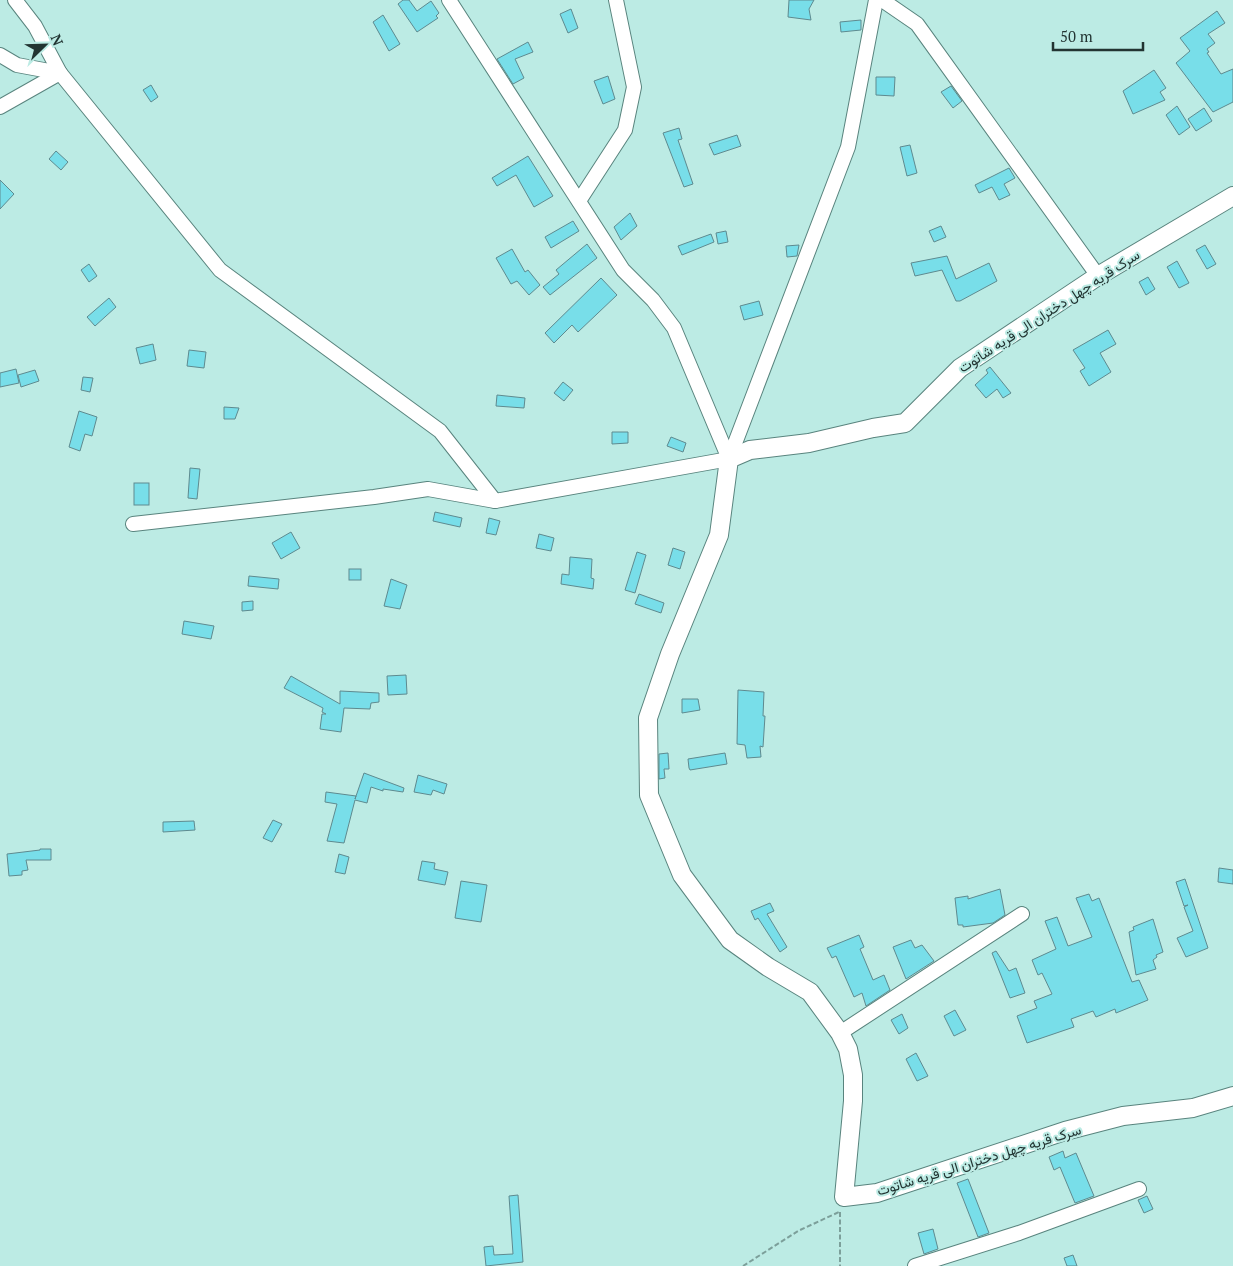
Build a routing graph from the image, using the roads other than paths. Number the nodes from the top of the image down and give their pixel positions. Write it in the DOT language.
graph roads {
  1 [pos="14,0"];
  2 [pos="449,0"];
  3 [pos="616,0"];
  4 [pos="876,0"];
  5 [pos="882,0"];
  6 [pos="0,55"];
  7 [pos="60,73"];
  8 [pos="0,107"];
  9 [pos="1233,196"];
  10 [pos="579,201"];
  11 [pos="1098,276"];
  12 [pos="729,459"];
  13 [pos="495,501"];
  14 [pos="133,524"];
  15 [pos="1022,914"];
  16 [pos="840,1033"];
  17 [pos="1233,1096"];
  18 [pos="1140,1189"];
  19 [pos="915,1266"];
  1 -- 7 [label="street"];
  2 -- 10 [label="street"];
  3 -- 10 [label="street"];
  4 -- 12 [label="street"];
  5 -- 11 [label="street"];
  6 -- 7 [label="street"];
  7 -- 8 [label="street"];
  7 -- 13 [label="street"];
  9 -- 11 [label="street, سرک قریه چهل دختران الی قریه شاتوت"];
  10 -- 12 [label="street"];
  11 -- 12 [label="street, سرک قریه چهل دختران الی قریه شاتوت"];
  12 -- 13 [label="street"];
  12 -- 16 [label="street"];
  13 -- 14 [label="street"];
  15 -- 16 [label="street"];
  16 -- 17 [label="street, سرک قریه چهل دختران الی قریه شاتوت"];
  18 -- 19 [label="street"];
}
